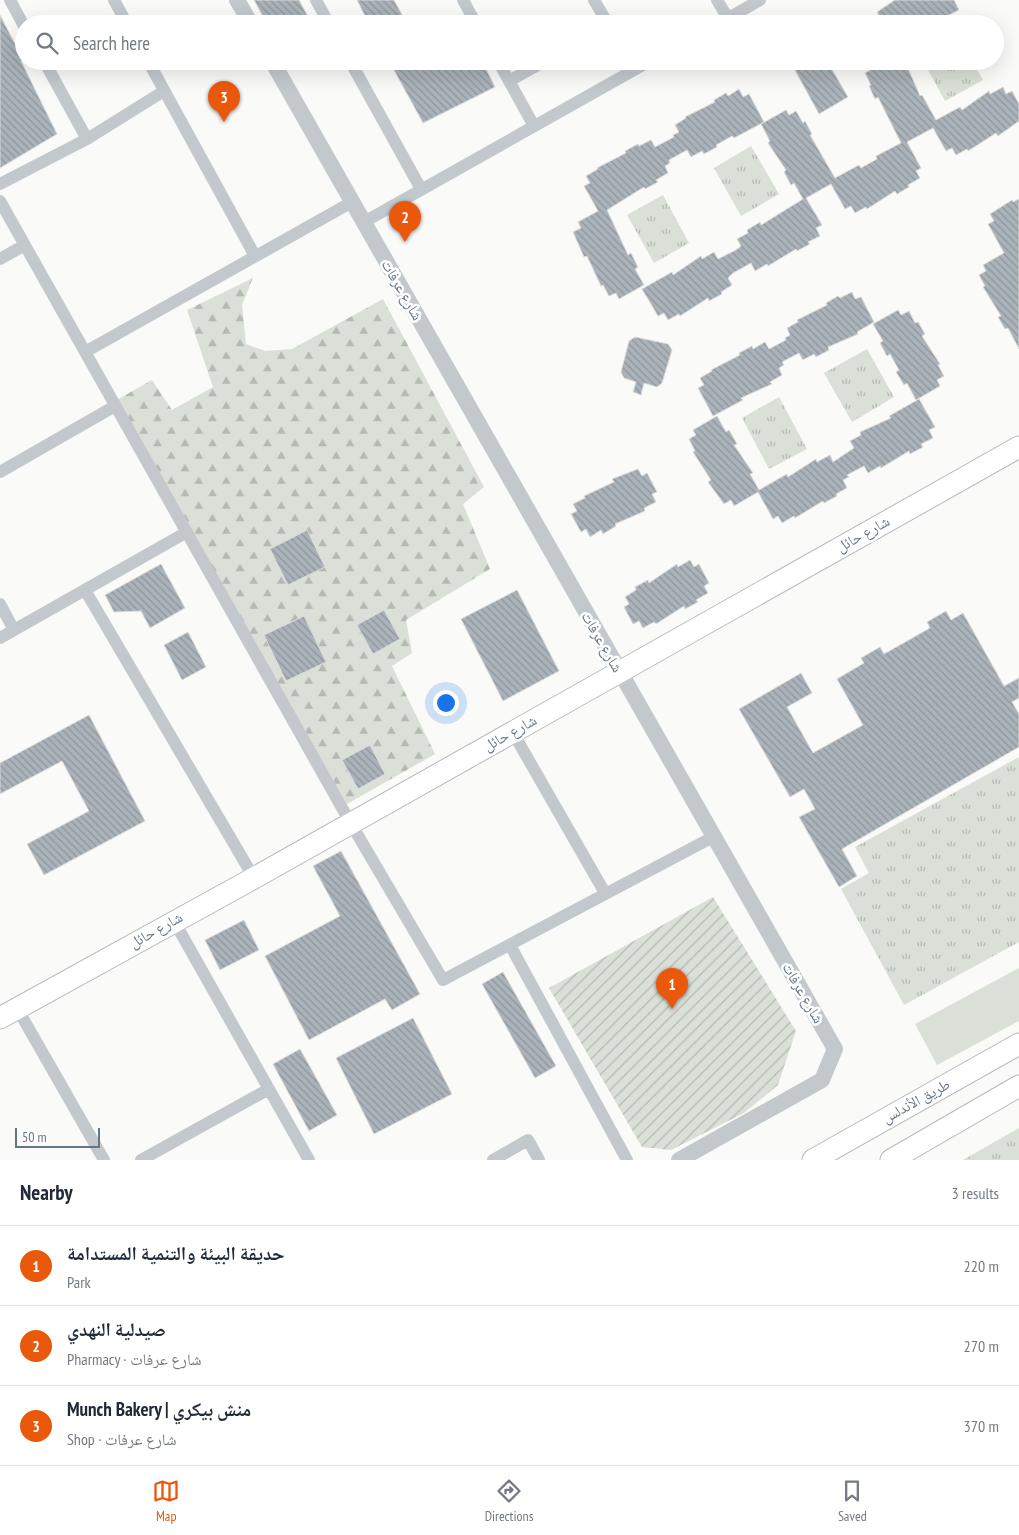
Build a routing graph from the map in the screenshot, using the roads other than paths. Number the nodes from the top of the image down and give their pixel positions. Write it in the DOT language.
graph roads {
  1 [pos="10,0"];
  2 [pos="114,0"];
  3 [pos="237,0"];
  4 [pos="316,0"];
  5 [pos="463,0"];
  6 [pos="594,0"];
  7 [pos="717,0"];
  8 [pos="760,0"];
  9 [pos="18,15"];
  10 [pos="122,15"];
  11 [pos="246,15"];
  12 [pos="325,15"];
  13 [pos="471,15"];
  14 [pos="603,15"];
  15 [pos="721,15"];
  16 [pos="734,15"];
  17 [pos="49,70"];
  18 [pos="153,70"];
  19 [pos="277,70"];
  20 [pos="355,70"];
  21 [pos="503,70"];
  22 [pos="529,70"];
  23 [pos="634,70"];
  24 [pos="509,81"];
  25 [pos="164,91"];
  26 [pos="534,126"];
  27 [pos="87,139"];
  28 [pos="0,184"];
  29 [pos="421,189"];
  30 [pos="0,201"];
  31 [pos="352,202"];
  32 [pos="364,222"];
  33 [pos="25,245"];
  34 [pos="255,256"];
  35 [pos="0,259"];
  36 [pos="85,352"];
  37 [pos="116,406"];
  38 [pos="1019,447"];
  39 [pos="0,472"];
  40 [pos="187,532"];
  41 [pos="85,590"];
  42 [pos="0,604"];
  43 [pos="14,630"];
  44 [pos="0,638"];
  45 [pos="619,672"];
  46 [pos="512,731"];
  47 [pos="350,822"];
  48 [pos="714,837"];
  49 [pos="254,878"];
  50 [pos="605,893"];
  51 [pos="174,920"];
  52 [pos="510,945"];
  53 [pos="8,1013"];
  54 [pos="1019,1044"];
  55 [pos="1019,1086"];
  56 [pos="269,1089"];
  57 [pos="104,1160"];
  58 [pos="141,1160"];
  59 [pos="309,1160"];
  60 [pos="492,1160"];
  61 [pos="540,1160"];
  62 [pos="627,1160"];
  63 [pos="679,1160"];
  64 [pos="813,1160"];
  65 [pos="891,1160"];
  1 -- 9 [label="street"];
  2 -- 10 [label="street"];
  3 -- 11 [label="street"];
  4 -- 12 [label="street"];
  5 -- 13 [label="street"];
  6 -- 14 [label="street"];
  7 -- 15 [label="street"];
  8 -- 16 [label="street"];
  17 -- 27 [label="street"];
  18 -- 25 [label="street"];
  19 -- 31 [label="street, شارع عرفات"];
  20 -- 29 [label="street"];
  21 -- 24 [label="street"];
  22 -- 24 [label="street"];
  23 -- 26 [label="street"];
  24 -- 26 [label="street"];
  25 -- 27 [label="street"];
  25 -- 34 [label="street"];
  26 -- 29 [label="street"];
  27 -- 28 [label="street"];
  29 -- 32 [label="street"];
  30 -- 33 [label="street"];
  31 -- 32 [label="street, شارع عرفات"];
  31 -- 34 [label="street"];
  32 -- 45 [label="street, شارع عرفات"];
  33 -- 35 [label="street"];
  33 -- 36 [label="street"];
  34 -- 36 [label="street"];
  36 -- 37 [label="street"];
  37 -- 39 [label="street"];
  37 -- 40 [label="street"];
  38 -- 45 [label="main road, شارع حائل"];
  40 -- 41 [label="street"];
  40 -- 47 [label="street"];
  41 -- 43 [label="street"];
  41 -- 49 [label="street"];
  42 -- 43 [label="street"];
  43 -- 44 [label="street"];
  45 -- 46 [label="main road, شارع حائل"];
  45 -- 48 [label="street, شارع عرفات"];
  46 -- 47 [label="main road, شارع حائل"];
  46 -- 50 [label="street"];
  47 -- 49 [label="main road, شارع حائل"];
  47 -- 52 [label="street"];
  48 -- 50 [label="street"];
  48 -- 63 [label="street, شارع عرفات"];
  49 -- 51 [label="main road, شارع حائل"];
  50 -- 52 [label="street"];
  51 -- 53 [label="main road, شارع حائل"];
  51 -- 56 [label="street"];
  52 -- 62 [label="street"];
  53 -- 57 [label="street"];
  54 -- 64 [label="main road, طريق الأندلس"];
  55 -- 65 [label="main road"];
  56 -- 58 [label="street"];
  56 -- 59 [label="street"];
  60 -- 61 [label="street"];
}
